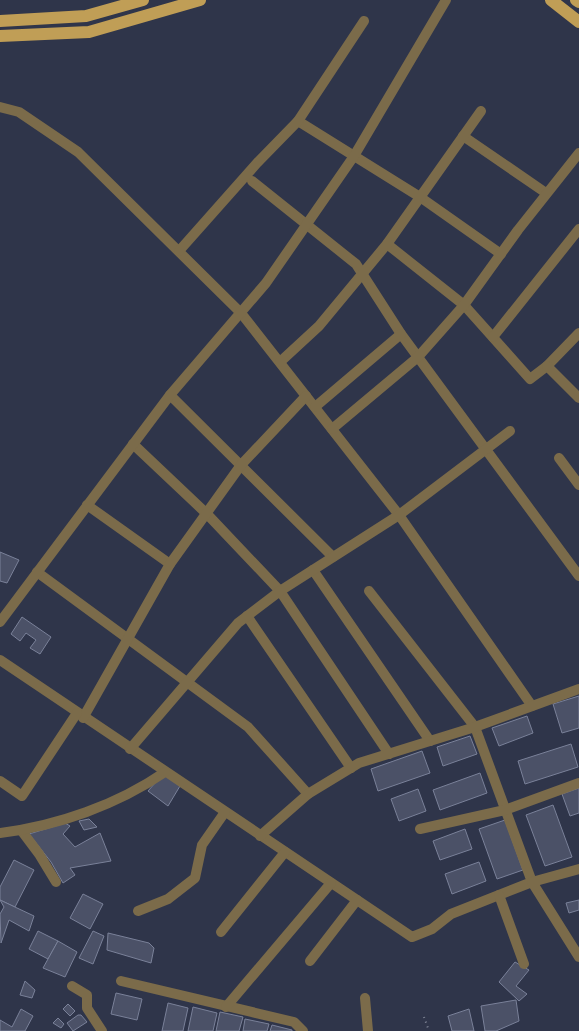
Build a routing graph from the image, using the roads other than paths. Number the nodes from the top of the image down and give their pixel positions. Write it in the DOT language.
graph roads {
  1 [pos="143,0"];
  2 [pos="200,0"];
  3 [pos="446,0"];
  4 [pos="551,0"];
  5 [pos="0,21"];
  6 [pos="364,21"];
  7 [pos="579,22"];
  8 [pos="0,36"];
  9 [pos="0,107"];
  10 [pos="480,110"];
  11 [pos="298,121"];
  12 [pos="463,136"];
  13 [pos="579,153"];
  14 [pos="354,156"];
  15 [pos="252,181"];
  16 [pos="546,193"];
  17 [pos="420,197"];
  18 [pos="307,224"];
  19 [pos="579,229"];
  20 [pos="387,244"];
  21 [pos="180,251"];
  22 [pos="501,254"];
  23 [pos="361,273"];
  24 [pos="464,305"];
  25 [pos="241,312"];
  26 [pos="579,333"];
  27 [pos="401,334"];
  28 [pos="493,338"];
  29 [pos="418,357"];
  30 [pos="280,362"];
  31 [pos="547,366"];
  32 [pos="170,395"];
  33 [pos="306,396"];
  34 [pos="579,398"];
  35 [pos="315,407"];
  36 [pos="332,429"];
  37 [pos="510,431"];
  38 [pos="133,444"];
  39 [pos="485,450"];
  40 [pos="560,458"];
  41 [pos="242,465"];
  42 [pos="579,485"];
  43 [pos="87,505"];
  44 [pos="206,514"];
  45 [pos="399,515"];
  46 [pos="333,557"];
  47 [pos="170,564"];
  48 [pos="313,570"];
  49 [pos="37,572"];
  50 [pos="579,576"];
  51 [pos="280,591"];
  52 [pos="368,591"];
  53 [pos="247,616"];
  54 [pos="0,622"];
  55 [pos="128,639"];
  56 [pos="0,660"];
  57 [pos="186,682"];
  58 [pos="579,689"];
  59 [pos="532,706"];
  60 [pos="80,716"];
  61 [pos="475,726"];
  62 [pos="430,741"];
  63 [pos="130,749"];
  64 [pos="389,754"];
  65 [pos="351,768"];
  66 [pos="165,772"];
  67 [pos="0,781"];
  68 [pos="579,783"];
  69 [pos="308,794"];
  70 [pos="505,810"];
  71 [pos="225,812"];
  72 [pos="420,829"];
  73 [pos="21,830"];
  74 [pos="0,833"];
  75 [pos="260,836"];
  76 [pos="285,852"];
  77 [pos="579,869"];
  78 [pos="56,882"];
  79 [pos="532,882"];
  80 [pos="331,883"];
  81 [pos="498,895"];
  82 [pos="357,900"];
  83 [pos="138,911"];
  84 [pos="221,932"];
  85 [pos="579,957"];
  86 [pos="310,961"];
  87 [pos="524,964"];
  88 [pos="121,981"];
  89 [pos="72,986"];
  90 [pos="365,998"];
  91 [pos="226,1007"];
  92 [pos="102,1031"];
  93 [pos="303,1031"];
  94 [pos="368,1031"];
  1 -- 5 [label="main road"];
  2 -- 8 [label="main road"];
  3 -- 14 [label="street"];
  4 -- 7 [label="main road"];
  6 -- 11 [label="street"];
  9 -- 21 [label="street"];
  10 -- 12 [label="street"];
  11 -- 14 [label="street"];
  11 -- 21 [label="street"];
  12 -- 16 [label="street"];
  12 -- 17 [label="street"];
  13 -- 16 [label="street"];
  14 -- 17 [label="street"];
  14 -- 18 [label="street"];
  15 -- 18 [label="street"];
  16 -- 22 [label="street"];
  17 -- 20 [label="street"];
  17 -- 22 [label="street"];
  18 -- 23 [label="street"];
  18 -- 25 [label="street"];
  19 -- 28 [label="street"];
  20 -- 23 [label="street"];
  20 -- 24 [label="street"];
  21 -- 25 [label="street"];
  22 -- 24 [label="street"];
  23 -- 27 [label="street"];
  23 -- 30 [label="street"];
  24 -- 28 [label="street"];
  24 -- 29 [label="street"];
  25 -- 30 [label="street"];
  25 -- 32 [label="street"];
  26 -- 31 [label="street"];
  27 -- 29 [label="street"];
  27 -- 35 [label="street"];
  28 -- 31 [label="street"];
  29 -- 36 [label="street"];
  29 -- 39 [label="street"];
  30 -- 33 [label="street"];
  31 -- 34 [label="street"];
  32 -- 38 [label="street"];
  32 -- 41 [label="street"];
  33 -- 35 [label="street"];
  33 -- 41 [label="street"];
  35 -- 36 [label="street"];
  36 -- 45 [label="street"];
  37 -- 39 [label="street"];
  38 -- 43 [label="street"];
  38 -- 44 [label="street"];
  39 -- 45 [label="street"];
  39 -- 50 [label="street"];
  40 -- 42 [label="street"];
  41 -- 44 [label="street"];
  41 -- 46 [label="street"];
  43 -- 47 [label="street"];
  43 -- 49 [label="street"];
  44 -- 47 [label="street"];
  44 -- 51 [label="street"];
  45 -- 46 [label="street"];
  45 -- 59 [label="street"];
  46 -- 48 [label="street"];
  47 -- 55 [label="street"];
  48 -- 51 [label="street"];
  48 -- 62 [label="street"];
  49 -- 54 [label="street"];
  49 -- 55 [label="street"];
  51 -- 53 [label="street"];
  51 -- 64 [label="street"];
  52 -- 61 [label="street"];
  53 -- 57 [label="street"];
  53 -- 65 [label="street"];
  55 -- 57 [label="street"];
  55 -- 60 [label="street"];
  56 -- 60 [label="street"];
  57 -- 63 [label="street"];
  57 -- 69 [label="street"];
  58 -- 59 [label="street"];
  59 -- 61 [label="street"];
  60 -- 63 [label="street"];
  60 -- 67 [label="street"];
  61 -- 62 [label="street"];
  61 -- 70 [label="street"];
  62 -- 64 [label="street"];
  63 -- 66 [label="street"];
  64 -- 65 [label="street"];
  65 -- 69 [label="street"];
  66 -- 71 [label="street"];
  66 -- 73 [label="street"];
  68 -- 70 [label="street"];
  69 -- 75 [label="street"];
  70 -- 72 [label="street"];
  70 -- 79 [label="street"];
  71 -- 75 [label="street"];
  71 -- 83 [label="street"];
  73 -- 74 [label="street"];
  73 -- 78 [label="street"];
  75 -- 76 [label="street"];
  76 -- 80 [label="street"];
  76 -- 84 [label="street"];
  77 -- 79 [label="street"];
  79 -- 81 [label="street"];
  79 -- 85 [label="street"];
  80 -- 82 [label="street"];
  80 -- 91 [label="street"];
  81 -- 82 [label="street"];
  81 -- 87 [label="street"];
  82 -- 86 [label="street"];
  88 -- 91 [label="street"];
  89 -- 92 [label="street"];
  90 -- 94 [label="street"];
  91 -- 93 [label="street"];
}
